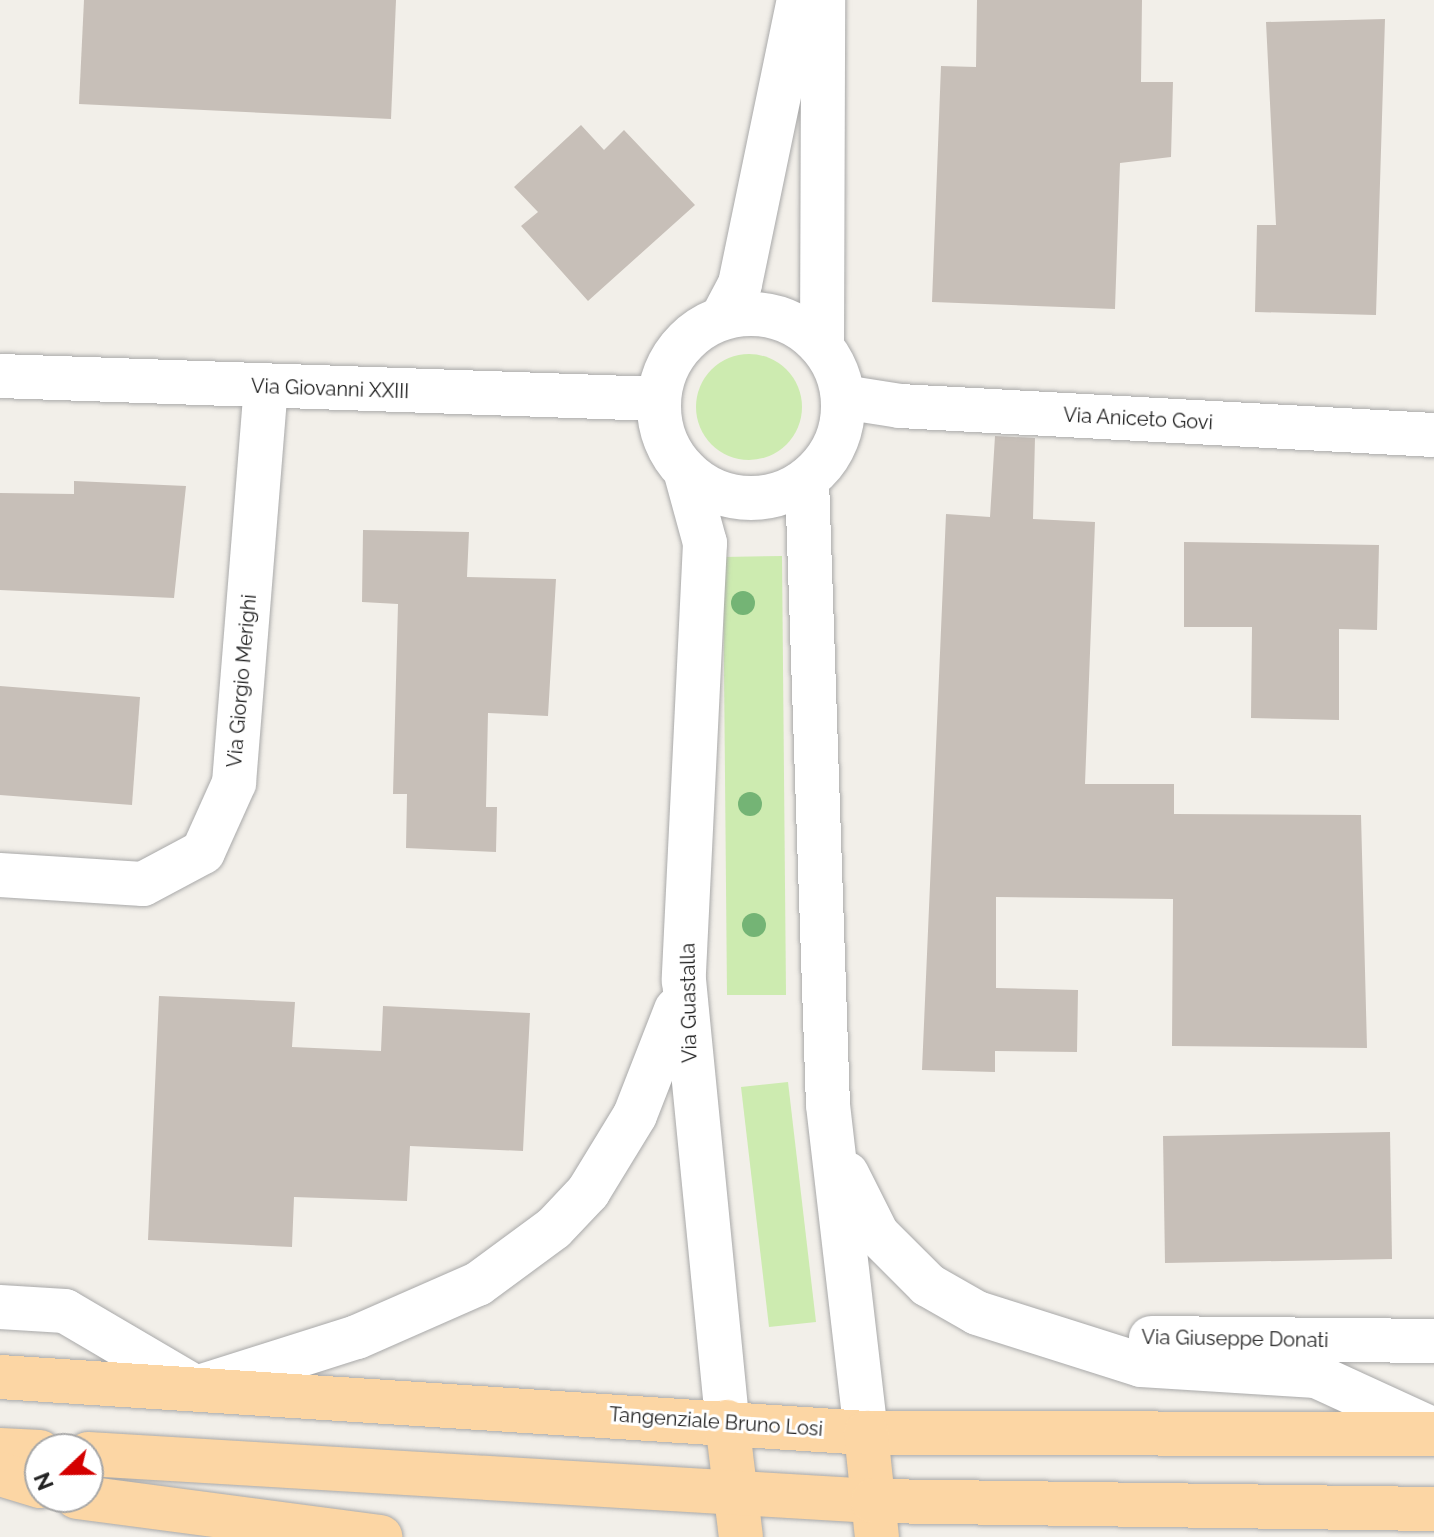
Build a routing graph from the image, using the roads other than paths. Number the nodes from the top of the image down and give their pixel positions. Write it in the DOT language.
graph roads {
  1 [pos="799,0"];
  2 [pos="823,0"];
  3 [pos="722,318"];
  4 [pos="822,346"];
  5 [pos="0,376"];
  6 [pos="266,387"];
  7 [pos="843,397"];
  8 [pos="659,399"];
  9 [pos="1434,435"];
  10 [pos="685,470"];
  11 [pos="807,480"];
  12 [pos="0,875"];
  13 [pos="684,980"];
  14 [pos="828,1105"];
  15 [pos="0,1307"];
  16 [pos="1036,1337"];
  17 [pos="1434,1341"];
  18 [pos="0,1377"];
  19 [pos="196,1388"];
  20 [pos="727,1422"];
  21 [pos="1434,1432"];
  22 [pos="866,1433"];
  23 [pos="0,1450"];
  24 [pos="24,1451"];
  25 [pos="104,1455"];
  26 [pos="0,1474"];
  27 [pos="24,1481"];
  28 [pos="736,1490"];
  29 [pos="104,1501"];
  30 [pos="1434,1509"];
  31 [pos="875,1519"];
  32 [pos="380,1537"];
  33 [pos="741,1537"];
  1 -- 3 [label="street"];
  2 -- 4 [label="street"];
  3 -- 4 [label="street"];
  3 -- 8 [label="street"];
  4 -- 7 [label="street"];
  5 -- 6 [label="street, Via Giovanni XXIII"];
  6 -- 8 [label="street, Via Giovanni XXIII"];
  6 -- 12 [label="street, Via Giorgio Merighi"];
  7 -- 9 [label="street, Via Aniceto Govi"];
  7 -- 11 [label="street"];
  8 -- 10 [label="street"];
  10 -- 11 [label="street"];
  10 -- 13 [label="street, Via Guastalla"];
  11 -- 14 [label="street"];
  13 -- 19 [label="street"];
  13 -- 20 [label="street, Via Guastalla"];
  14 -- 16 [label="street"];
  14 -- 22 [label="street"];
  15 -- 19 [label="street"];
  16 -- 17 [label="street, Via Giuseppe Donati"];
  16 -- 21 [label="street"];
  18 -- 19 [label="main road, Tangenziale Bruno Losi"];
  19 -- 20 [label="main road, Tangenziale Bruno Losi"];
  20 -- 22 [label="main road, Tangenziale Bruno Losi"];
  20 -- 28 [label="main road, Via Guastalla"];
  21 -- 22 [label="main road, Tangenziale Bruno Losi"];
  22 -- 31 [label="main road"];
  23 -- 24 [label="main road"];
  25 -- 28 [label="main road"];
  26 -- 27 [label="main road"];
  28 -- 31 [label="main road"];
  28 -- 33 [label="main road, Via Guastalla"];
  29 -- 32 [label="main road"];
  30 -- 31 [label="main road"];
}
